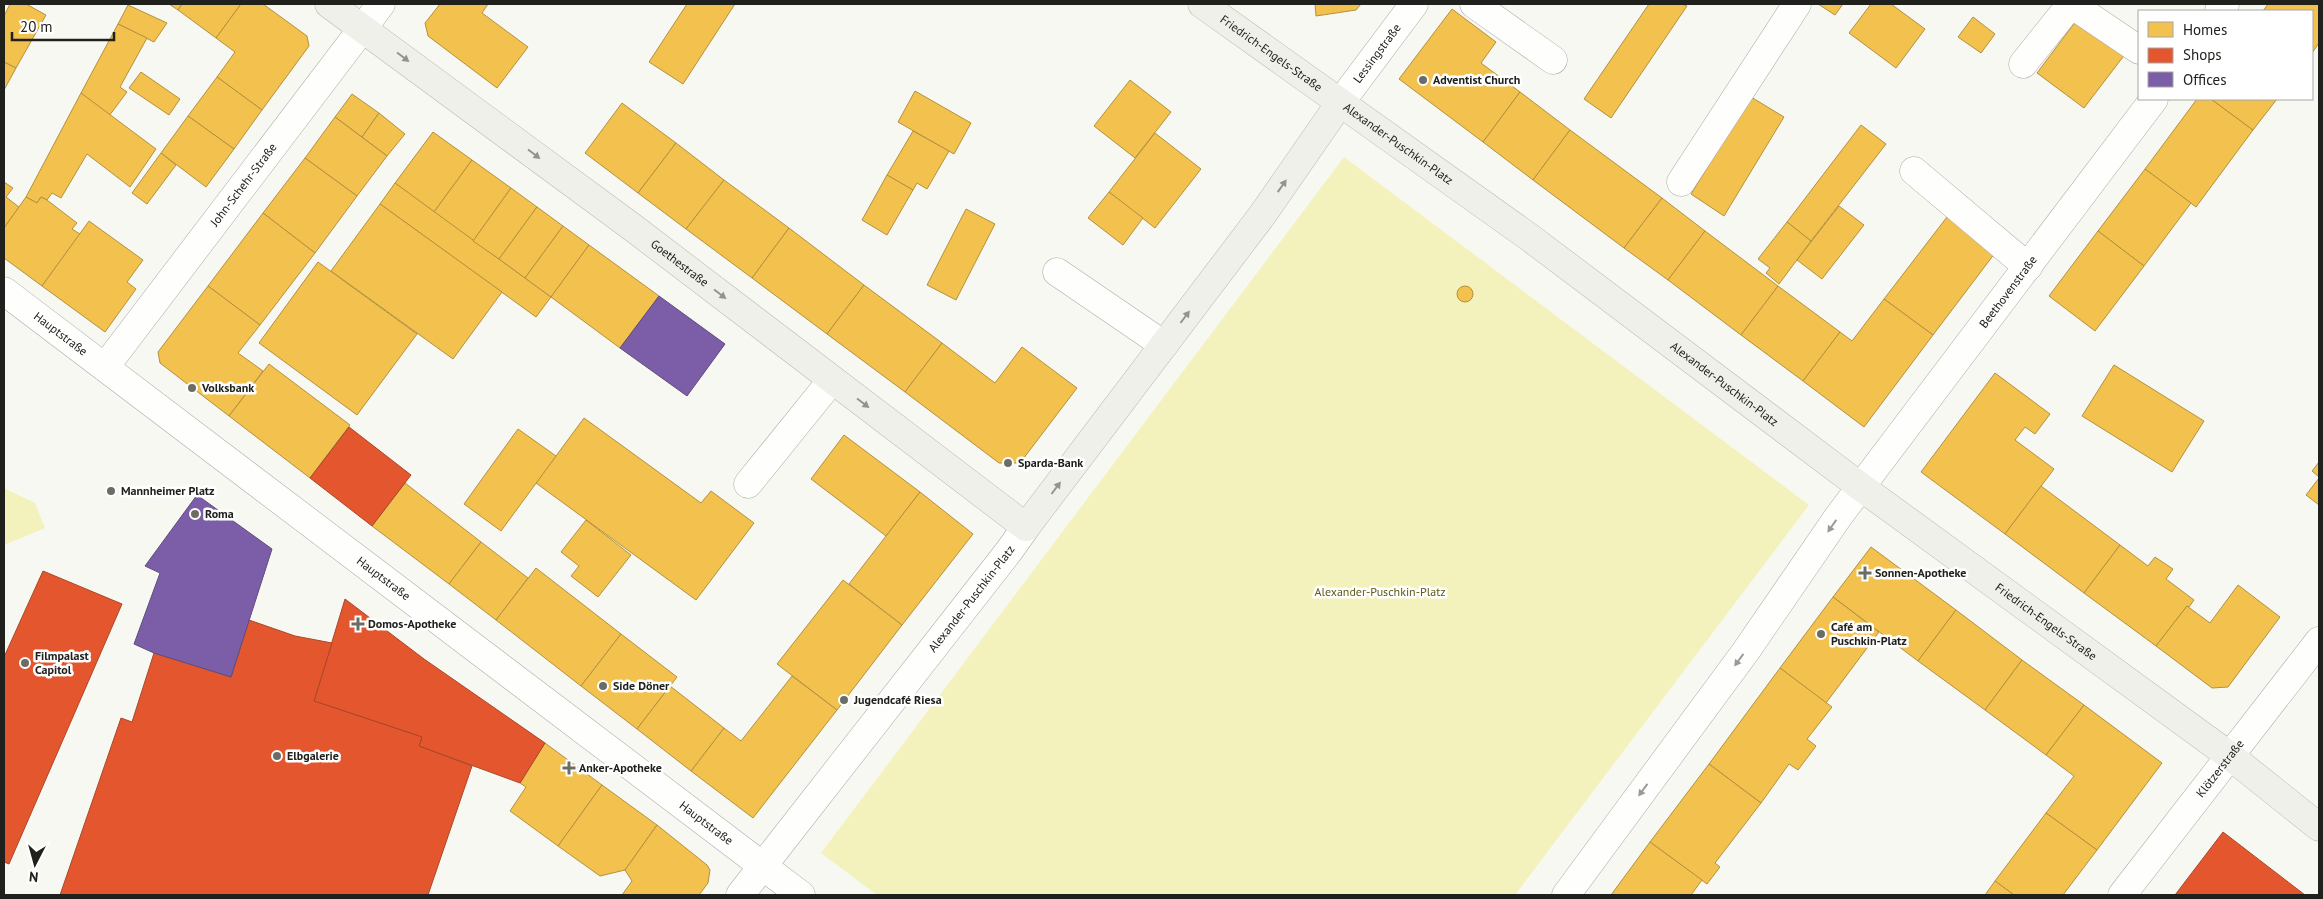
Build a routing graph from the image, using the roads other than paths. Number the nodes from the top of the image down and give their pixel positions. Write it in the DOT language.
graph roads {
  1 [pos="329,4"];
  2 [pos="382,4"];
  3 [pos="1202,4"];
  4 [pos="1414,4"];
  5 [pos="1474,4"];
  6 [pos="1785,8"];
  7 [pos="364,28"];
  8 [pos="2138,49"];
  9 [pos="1553,60"];
  10 [pos="2023,64"];
  11 [pos="2153,100"];
  12 [pos="1340,103"];
  13 [pos="1914,171"];
  14 [pos="1681,182"];
  15 [pos="2028,267"];
  16 [pos="1057,272"];
  17 [pos="4,291"];
  18 [pos="1164,345"];
  19 [pos="105,367"];
  20 [pos="832,380"];
  21 [pos="748,484"];
  22 [pos="1861,487"];
  23 [pos="1026,527"];
  24 [pos="2319,641"];
  25 [pos="2230,756"];
  26 [pos="2319,827"];
  27 [pos="761,867"];
  28 [pos="740,895"];
  29 [pos="801,895"];
  30 [pos="1566,895"];
  31 [pos="2122,895"];
  1 -- 7 [label="main road, Goethestraße"];
  2 -- 7 [label="street, John-Schehr-Straße"];
  3 -- 12 [label="main road, Friedrich-Engels-Straße"];
  4 -- 12 [label="street, Lessingstraße"];
  5 -- 9 [label="street"];
  6 -- 14 [label="street"];
  7 -- 19 [label="street, John-Schehr-Straße"];
  7 -- 20 [label="main road, Goethestraße, one-way"];
  8 -- 10 [label="street"];
  11 -- 15 [label="street, Beethovenstraße"];
  18 -- 12 [label="main road, Alexander-Puschkin-Platz, one-way"];
  12 -- 22 [label="main road, Alexander-Puschkin-Platz"];
  13 -- 15 [label="street"];
  15 -- 22 [label="street, Beethovenstraße"];
  16 -- 18 [label="street"];
  17 -- 19 [label="street, Hauptstraße"];
  23 -- 18 [label="main road, Alexander-Puschkin-Platz, one-way"];
  19 -- 27 [label="street, Hauptstraße"];
  20 -- 21 [label="street"];
  20 -- 23 [label="main road, Goethestraße, one-way"];
  22 -- 25 [label="main road, Friedrich-Engels-Straße"];
  22 -- 30 [label="street, one-way"];
  23 -- 27 [label="street, Alexander-Puschkin-Platz"];
  24 -- 25 [label="street, Klötzerstraße"];
  25 -- 26 [label="main road, Friedrich-Engels-Straße"];
  25 -- 31 [label="street, Klötzerstraße"];
  27 -- 28 [label="street, Alexander-Puschkin-Platz"];
  27 -- 29 [label="street"];
}
